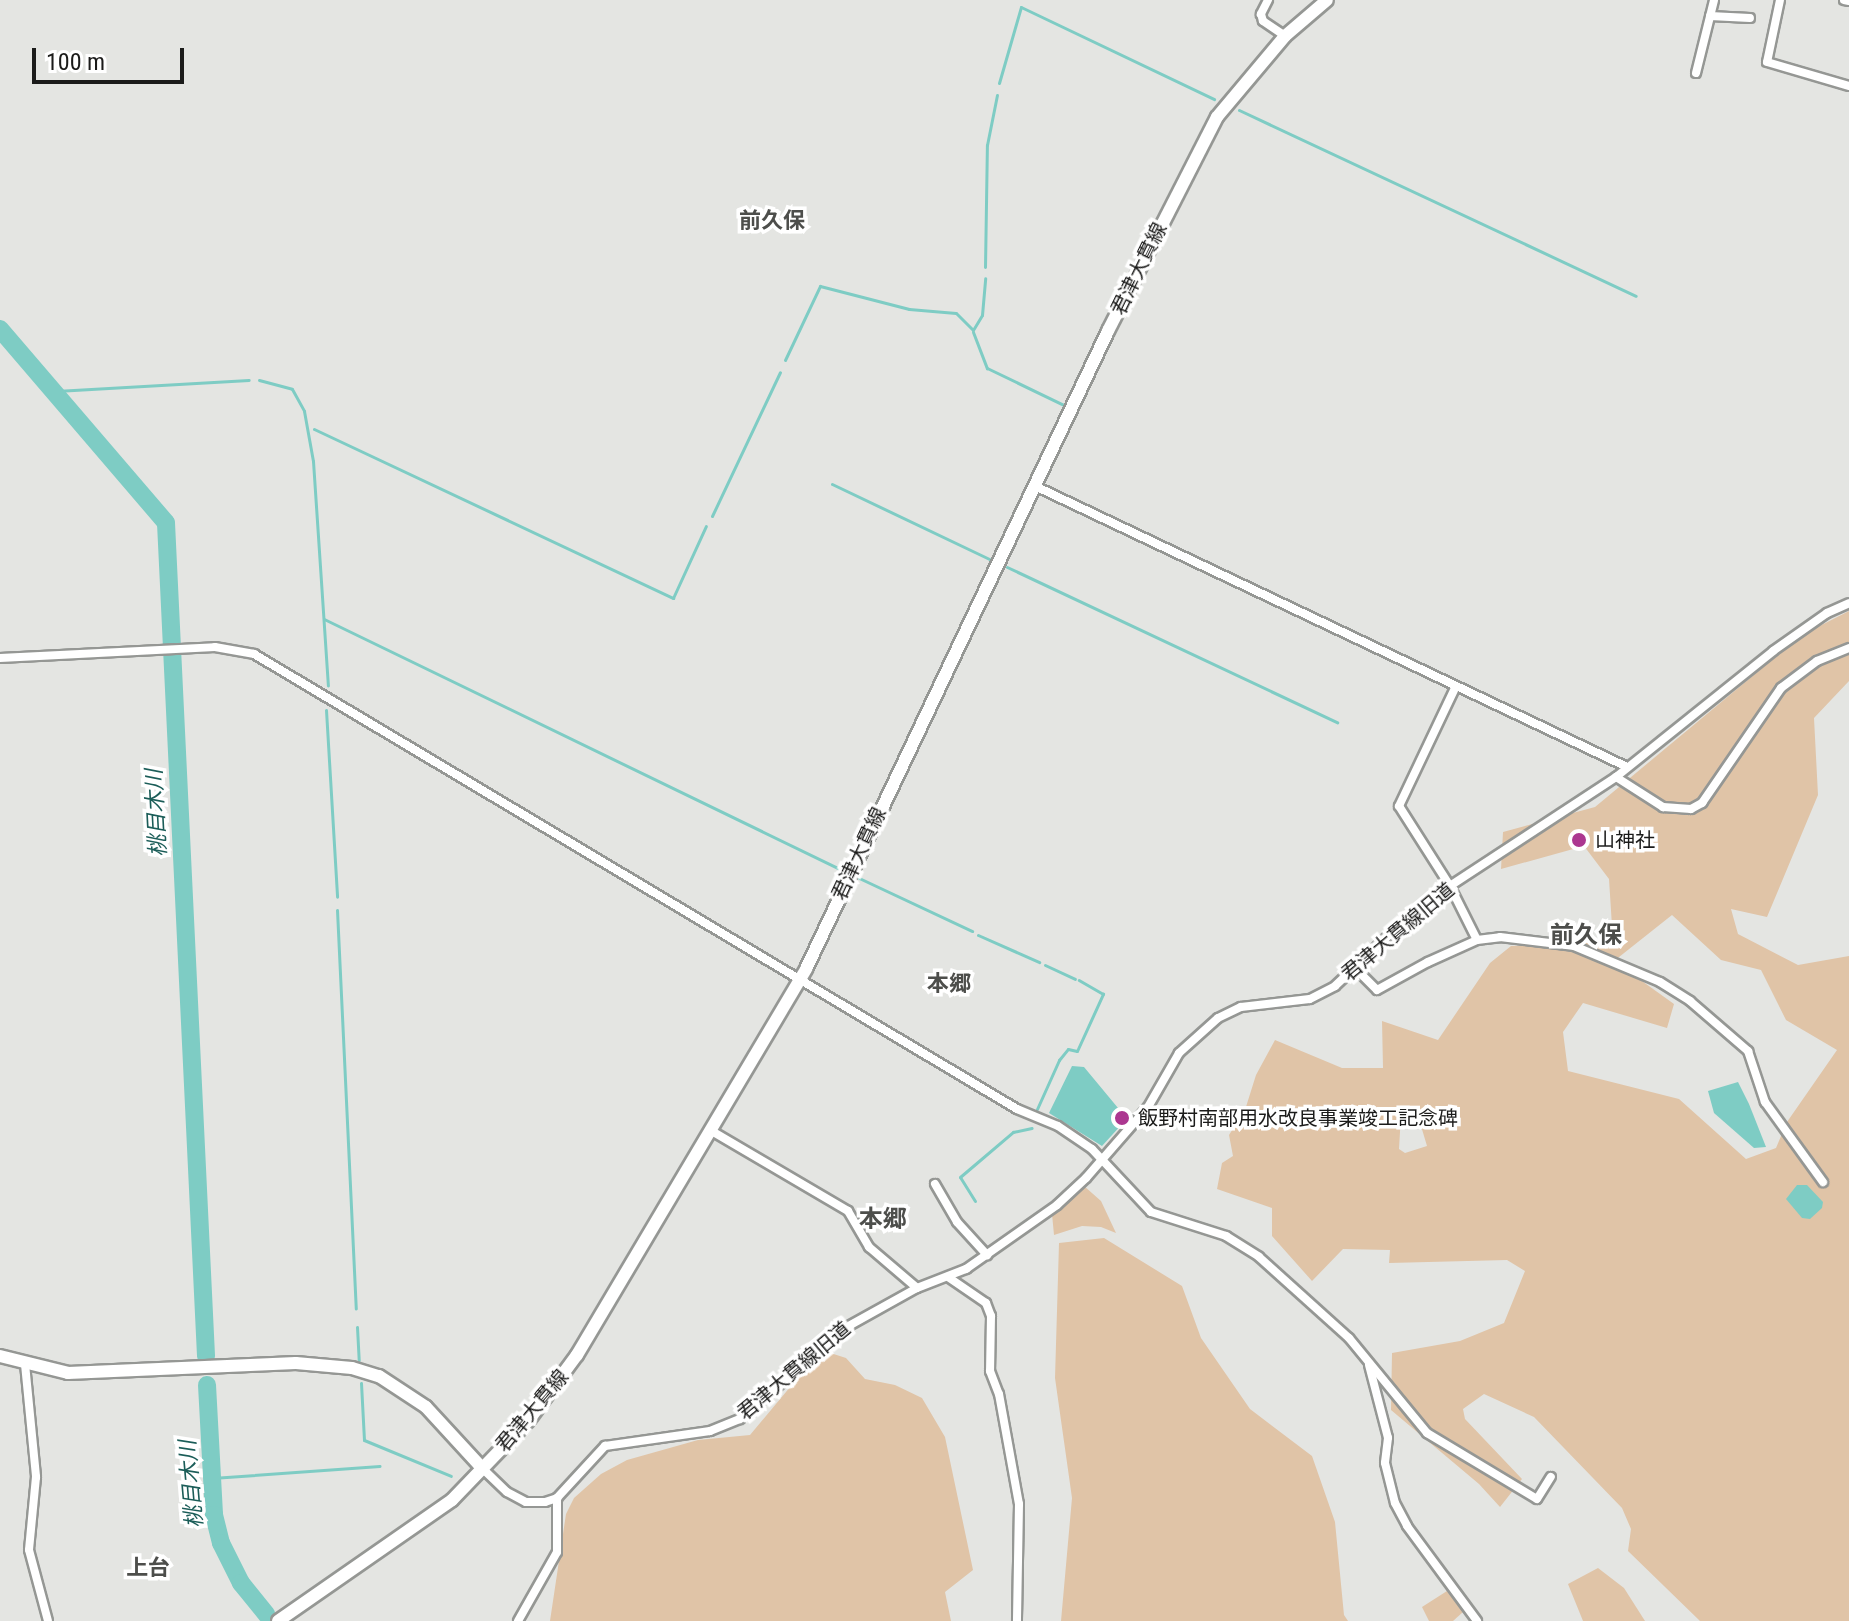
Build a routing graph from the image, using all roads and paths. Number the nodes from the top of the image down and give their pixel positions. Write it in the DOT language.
graph roads {
  1 [pos="1268,0"];
  2 [pos="1327,0"];
  3 [pos="1714,0"];
  4 [pos="1780,0"];
  5 [pos="1710,16"];
  6 [pos="1750,18"];
  7 [pos="1285,36"];
  8 [pos="1696,73"];
  9 [pos="1849,86"];
  10 [pos="1035,486"];
  11 [pos="1849,603"];
  12 [pos="1849,648"];
  13 [pos="0,658"];
  14 [pos="1456,686"];
  15 [pos="1627,767"];
  16 [pos="1616,777"];
  17 [pos="1450,886"];
  18 [pos="1477,940"];
  19 [pos="1355,968"];
  20 [pos="799,980"];
  21 [pos="710,1130"];
  22 [pos="1102,1159"];
  23 [pos="1823,1182"];
  24 [pos="935,1184"];
  25 [pos="987,1255"];
  26 [pos="948,1277"];
  27 [pos="917,1288"];
  28 [pos="0,1356"];
  29 [pos="25,1364"];
  30 [pos="1369,1364"];
  31 [pos="483,1469"];
  32 [pos="1551,1477"];
  33 [pos="557,1498"];
  34 [pos="48,1621"];
  35 [pos="278,1621"];
  36 [pos="518,1621"];
  37 [pos="1017,1621"];
  38 [pos="1477,1621"];
  1 -- 7 [label="street"];
  2 -- 7 [label="main road, 君津大貫線"];
  3 -- 5 [label="street"];
  4 -- 9 [label="street"];
  5 -- 6 [label="street"];
  5 -- 8 [label="street"];
  7 -- 10 [label="main road, 君津大貫線"];
  10 -- 14 [label="street"];
  10 -- 20 [label="main road, 君津大貫線"];
  11 -- 15 [label="street, 君津大貫線旧道"];
  12 -- 16 [label="street"];
  13 -- 20 [label="street"];
  14 -- 15 [label="street"];
  14 -- 17 [label="street"];
  15 -- 16 [label="street, 君津大貫線旧道"];
  16 -- 17 [label="street, 君津大貫線旧道"];
  17 -- 18 [label="street"];
  17 -- 19 [label="street, 君津大貫線旧道"];
  18 -- 19 [label="street"];
  18 -- 23 [label="street"];
  19 -- 22 [label="street, 君津大貫線旧道"];
  20 -- 21 [label="main road, 君津大貫線"];
  20 -- 22 [label="street"];
  21 -- 27 [label="street"];
  21 -- 31 [label="main road, 君津大貫線"];
  22 -- 25 [label="street, 君津大貫線旧道"];
  22 -- 30 [label="street"];
  24 -- 25 [label="street"];
  25 -- 26 [label="street, 君津大貫線旧道"];
  26 -- 27 [label="street, 君津大貫線旧道"];
  26 -- 37 [label="street"];
  27 -- 33 [label="street, 君津大貫線旧道"];
  28 -- 29 [label="main road"];
  29 -- 31 [label="main road"];
  29 -- 34 [label="street"];
  30 -- 32 [label="street"];
  30 -- 38 [label="street"];
  31 -- 33 [label="street"];
  31 -- 35 [label="main road, 君津大貫線"];
  33 -- 36 [label="street"];
}
